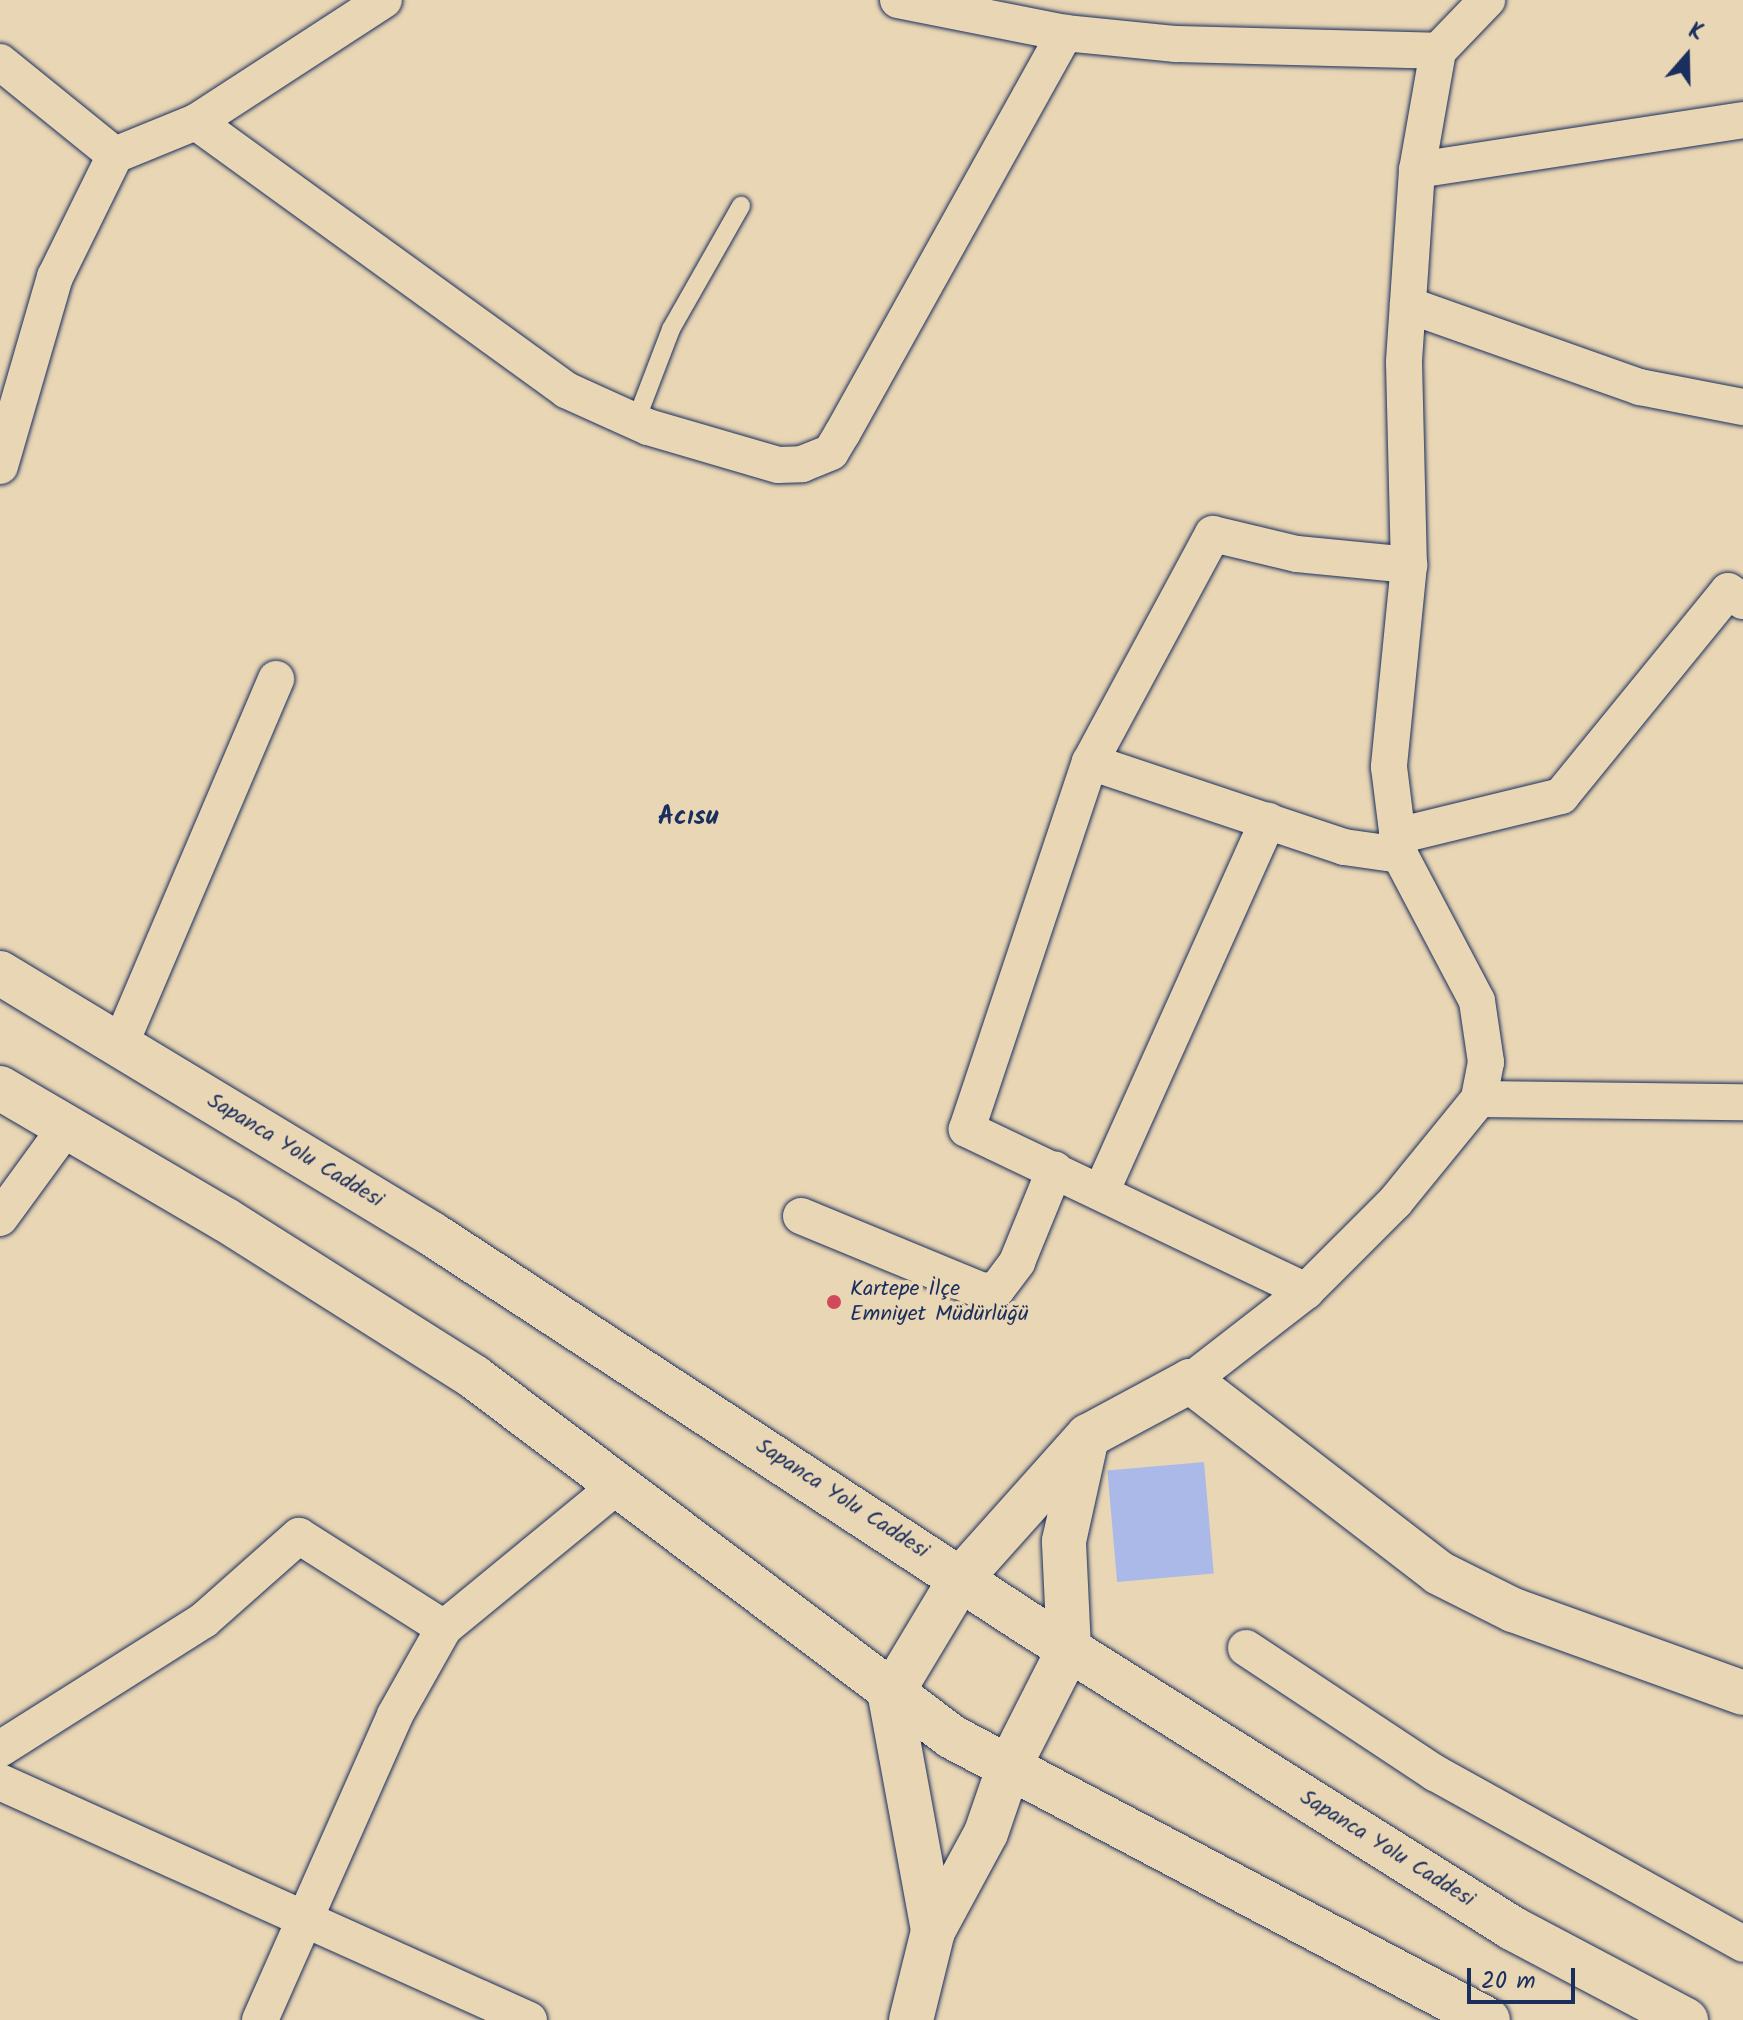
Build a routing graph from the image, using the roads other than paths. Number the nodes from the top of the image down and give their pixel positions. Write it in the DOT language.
graph roads {
  1 [pos="384,0"];
  2 [pos="898,0"];
  3 [pos="1487,0"];
  4 [pos="1065,33"];
  5 [pos="1438,51"];
  6 [pos="0,62"];
  7 [pos="1743,120"];
  8 [pos="196,122"];
  9 [pos="115,155"];
  10 [pos="1417,170"];
  11 [pos="741,206"];
  12 [pos="1408,305"];
  13 [pos="1743,407"];
  14 [pos="635,423"];
  15 [pos="0,466"];
  16 [pos="1409,565"];
  17 [pos="1743,601"];
  18 [pos="276,679"];
  19 [pos="1090,762"];
  20 [pos="1268,821"];
  21 [pos="1398,846"];
  22 [pos="0,973"];
  23 [pos="120,1045"];
  24 [pos="0,1088"];
  25 [pos="1479,1099"];
  26 [pos="1743,1102"];
  27 [pos="67,1126"];
  28 [pos="1055,1169"];
  29 [pos="1102,1190"];
  30 [pos="801,1216"];
  31 [pos="0,1218"];
  32 [pos="1306,1291"];
  33 [pos="1190,1381"];
  34 [pos="1088,1436"];
  35 [pos="619,1484"];
  36 [pos="961,1578"];
  37 [pos="444,1628"];
  38 [pos="1246,1648"];
  39 [pos="1069,1649"];
  40 [pos="1743,1693"];
  41 [pos="890,1696"];
  42 [pos="0,1749"];
  43 [pos="1008,1769"];
  44 [pos="0,1782"];
  45 [pos="304,1919"];
  46 [pos="933,1931"];
  47 [pos="1743,1944"];
  48 [pos="260,2020"];
  49 [pos="529,2020"];
  50 [pos="911,2020"];
  51 [pos="1488,2020"];
  52 [pos="1686,2020"];
  1 -- 8 [label="street"];
  2 -- 4 [label="street"];
  3 -- 5 [label="street"];
  4 -- 5 [label="street"];
  4 -- 14 [label="street"];
  5 -- 10 [label="street"];
  6 -- 9 [label="street"];
  7 -- 10 [label="street"];
  8 -- 9 [label="street"];
  8 -- 14 [label="street"];
  9 -- 15 [label="street"];
  10 -- 12 [label="street"];
  11 -- 14 [label="lane"];
  12 -- 13 [label="street"];
  12 -- 16 [label="street"];
  16 -- 19 [label="street"];
  16 -- 21 [label="street"];
  17 -- 21 [label="street"];
  18 -- 23 [label="street"];
  19 -- 20 [label="street"];
  19 -- 28 [label="street"];
  20 -- 21 [label="street"];
  20 -- 29 [label="street"];
  21 -- 25 [label="street"];
  22 -- 23 [label="main road, Sapanca Yolu Caddesi"];
  23 -- 36 [label="main road, Sapanca Yolu Caddesi"];
  24 -- 27 [label="main road"];
  25 -- 26 [label="street"];
  25 -- 32 [label="street"];
  27 -- 31 [label="street"];
  27 -- 35 [label="main road"];
  28 -- 29 [label="street"];
  28 -- 30 [label="street"];
  29 -- 32 [label="street"];
  32 -- 33 [label="street"];
  33 -- 34 [label="main road"];
  33 -- 40 [label="main road"];
  34 -- 36 [label="main road"];
  34 -- 39 [label="main road"];
  35 -- 37 [label="street"];
  35 -- 41 [label="main road"];
  36 -- 39 [label="main road, Sapanca Yolu Caddesi"];
  36 -- 41 [label="main road"];
  37 -- 42 [label="street"];
  37 -- 45 [label="street"];
  38 -- 47 [label="street"];
  39 -- 43 [label="main road"];
  39 -- 52 [label="main road, Sapanca Yolu Caddesi"];
  41 -- 43 [label="main road"];
  41 -- 46 [label="main road"];
  43 -- 46 [label="main road"];
  43 -- 51 [label="main road"];
  44 -- 45 [label="street"];
  45 -- 48 [label="street"];
  45 -- 49 [label="street"];
  46 -- 50 [label="main road"];
}
